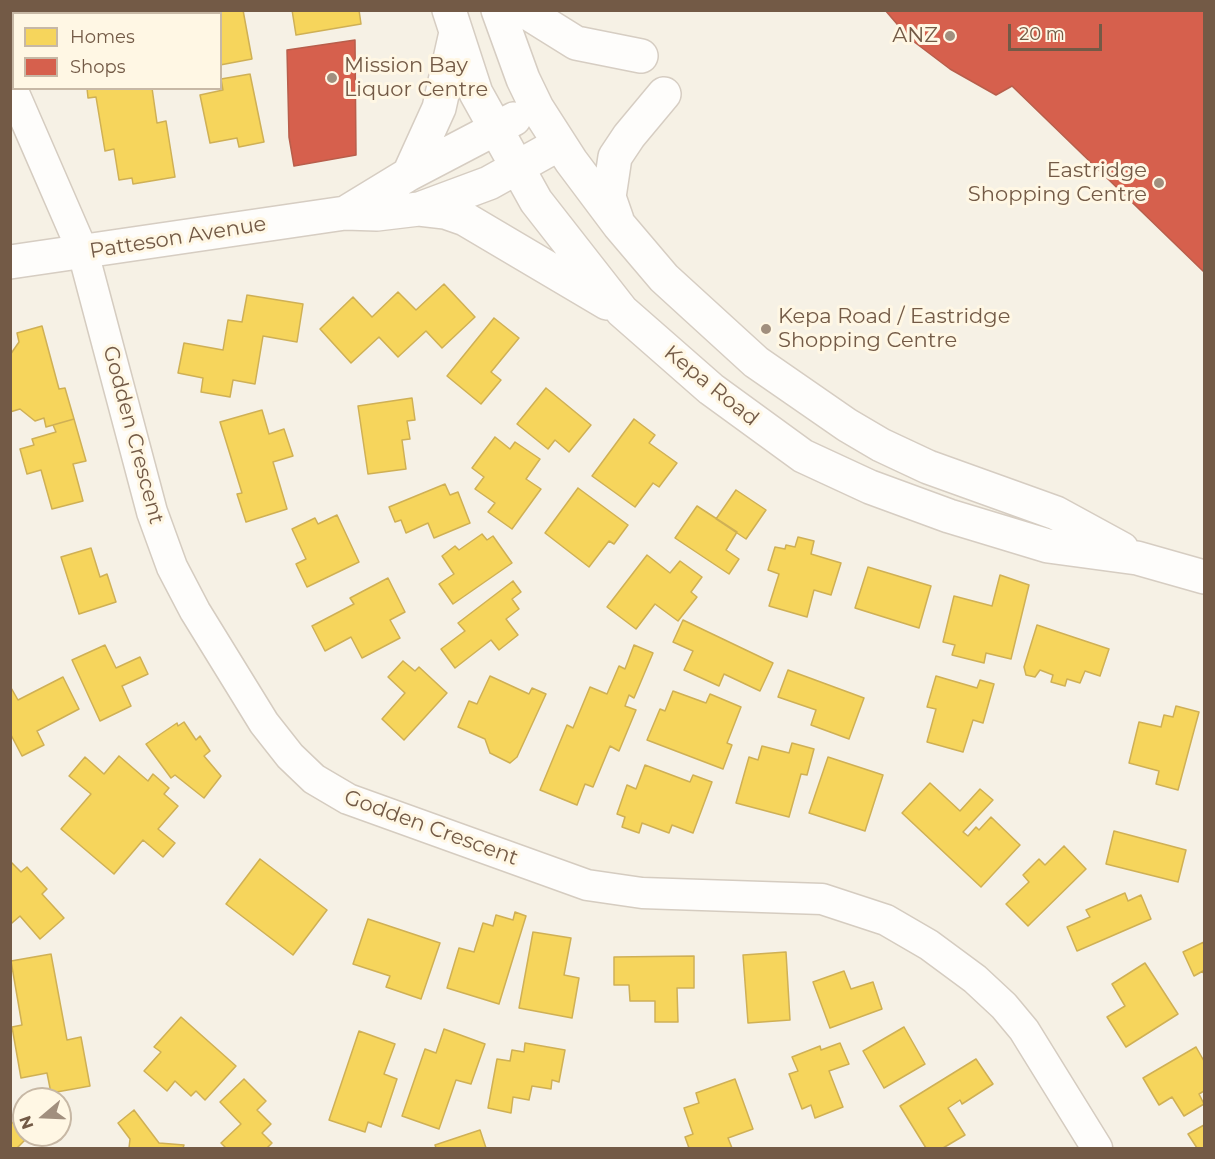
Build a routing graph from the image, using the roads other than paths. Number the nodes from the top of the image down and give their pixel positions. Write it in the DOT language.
graph roads {
  1 [pos="498,10"];
  2 [pos="523,10"];
  3 [pos="452,22"];
  4 [pos="641,57"];
  5 [pos="13,90"];
  6 [pos="664,94"];
  7 [pos="537,108"];
  8 [pos="496,129"];
  9 [pos="559,144"];
  10 [pos="516,168"];
  11 [pos="409,174"];
  12 [pos="419,209"];
  13 [pos="345,213"];
  14 [pos="619,225"];
  15 [pos="83,252"];
  16 [pos="10,262"];
  17 [pos="622,311"];
  18 [pos="1137,558"];
  19 [pos="1204,577"];
  20 [pos="1097,1149"];
  1 -- 7 [label="main road, Kepa Road"];
  2 -- 4 [label="main road"];
  3 -- 8 [label="main road, Kepa Road"];
  3 -- 11 [label="main road"];
  5 -- 15 [label="street, Godden Crescent"];
  6 -- 14 [label="main road"];
  7 -- 8 [label="main road, Patteson Avenue"];
  7 -- 9 [label="main road, Kepa Road"];
  8 -- 10 [label="main road, Kepa Road"];
  8 -- 11 [label="main road, Patteson Avenue"];
  9 -- 10 [label="main road, Patteson Avenue"];
  9 -- 14 [label="main road, Kepa Road"];
  10 -- 12 [label="main road, Patteson Avenue"];
  10 -- 17 [label="main road, Kepa Road"];
  11 -- 13 [label="main road, Patteson Avenue"];
  12 -- 13 [label="main road, Patteson Avenue"];
  12 -- 17 [label="main road"];
  13 -- 15 [label="main road, Patteson Avenue"];
  14 -- 18 [label="main road, Kepa Road"];
  15 -- 16 [label="main road, Patteson Avenue"];
  15 -- 20 [label="street, Godden Crescent"];
  17 -- 18 [label="main road, Kepa Road"];
  18 -- 19 [label="main road, Kepa Road"];
}
